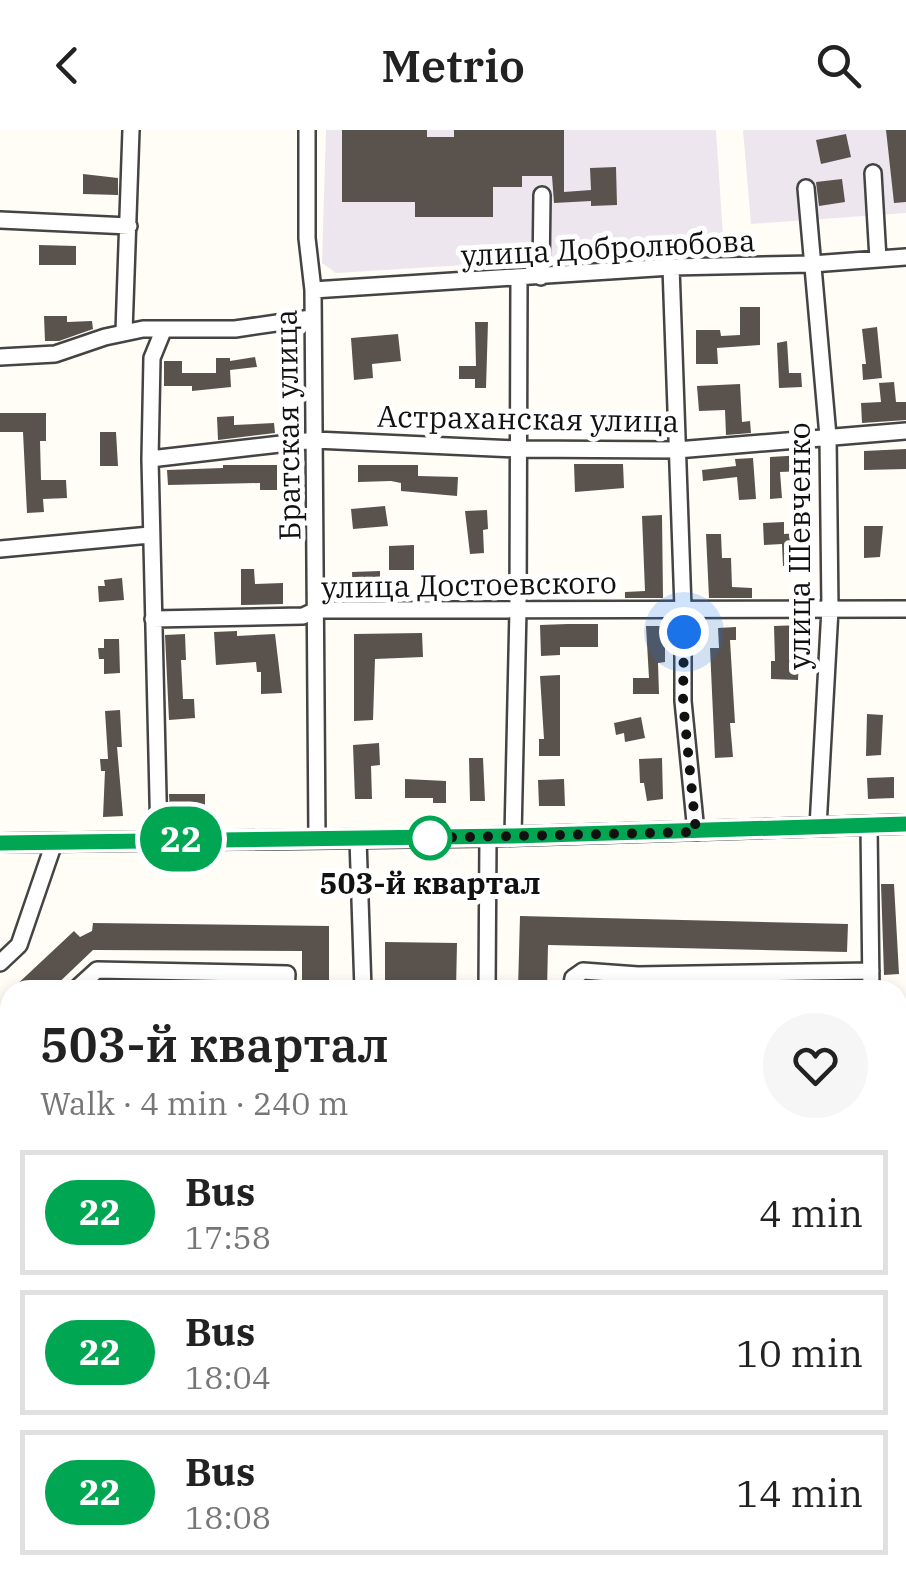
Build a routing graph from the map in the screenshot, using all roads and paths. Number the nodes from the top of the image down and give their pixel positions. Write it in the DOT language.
graph roads {
  1 [pos="131,130"];
  2 [pos="306,130"];
  3 [pos="873,173"];
  4 [pos="806,188"];
  5 [pos="542,195"];
  6 [pos="0,220"];
  7 [pos="128,226"];
  8 [pos="906,257"];
  9 [pos="878,259"];
  10 [pos="812,264"];
  11 [pos="671,267"];
  12 [pos="541,277"];
  13 [pos="519,279"];
  14 [pos="313,290"];
  15 [pos="311,318"];
  16 [pos="163,331"];
  17 [pos="124,332"];
  18 [pos="0,358"];
  19 [pos="906,431"];
  20 [pos="828,436"];
  21 [pos="315,440"];
  22 [pos="517,449"];
  23 [pos="677,450"];
  24 [pos="150,460"];
  25 [pos="150,535"];
  26 [pos="0,550"];
  27 [pos="683,608"];
  28 [pos="830,609"];
  29 [pos="906,609"];
  30 [pos="316,610"];
  31 [pos="518,610"];
  32 [pos="153,619"];
  33 [pos="906,824"];
  34 [pos="869,826"];
  35 [pos="818,828"];
  36 [pos="696,832"];
  37 [pos="513,836"];
  38 [pos="488,837"];
  39 [pos="159,839"];
  40 [pos="358,839"];
  41 [pos="317,840"];
  42 [pos="0,843"];
  43 [pos="54,843"];
  44 [pos="0,964"];
  45 [pos="870,971"];
  46 [pos="86,980"];
  47 [pos="286,980"];
  48 [pos="363,980"];
  49 [pos="487,980"];
  50 [pos="572,980"];
  51 [pos="624,980"];
  52 [pos="696,980"];
  53 [pos="870,980"];
  1 -- 7 [label="street"];
  2 -- 14 [label="street, Братская улица"];
  3 -- 9 [label="street"];
  4 -- 10 [label="street, улица Шевченко"];
  5 -- 12 [label="street"];
  6 -- 7 [label="street"];
  7 -- 17 [label="street"];
  8 -- 9 [label="street, улица Добролюбова"];
  9 -- 10 [label="street, улица Добролюбова"];
  10 -- 11 [label="street, улица Добролюбова"];
  10 -- 20 [label="street, улица Шевченко"];
  11 -- 12 [label="street, улица Добролюбова"];
  11 -- 23 [label="street"];
  12 -- 13 [label="street, улица Добролюбова"];
  13 -- 14 [label="street, улица Добролюбова"];
  13 -- 22 [label="street"];
  14 -- 15 [label="street, Братская улица"];
  15 -- 16 [label="street"];
  15 -- 21 [label="street, Братская улица"];
  16 -- 17 [label="street"];
  16 -- 24 [label="street"];
  17 -- 18 [label="street"];
  19 -- 20 [label="street, Астраханская улица"];
  20 -- 23 [label="street, Астраханская улица"];
  20 -- 28 [label="street, улица Шевченко"];
  21 -- 22 [label="street, Астраханская улица"];
  21 -- 24 [label="street, Астраханская улица"];
  21 -- 30 [label="street, Братская улица"];
  22 -- 23 [label="street, Астраханская улица"];
  22 -- 31 [label="street"];
  23 -- 27 [label="street"];
  24 -- 25 [label="street"];
  25 -- 26 [label="street"];
  25 -- 32 [label="street"];
  27 -- 28 [label="street, улица Достоевского"];
  27 -- 31 [label="street, улица Достоевского"];
  27 -- 36 [label="street"];
  28 -- 29 [label="street, улица Достоевского"];
  28 -- 35 [label="street, улица Шевченко"];
  30 -- 31 [label="street, улица Достоевского"];
  30 -- 32 [label="street, улица Достоевского"];
  30 -- 41 [label="street, Братская улица"];
  31 -- 37 [label="street"];
  32 -- 39 [label="street"];
  33 -- 34 [label="main road"];
  34 -- 35 [label="main road"];
  34 -- 45 [label="street"];
  35 -- 36 [label="main road"];
  36 -- 37 [label="main road"];
  37 -- 38 [label="main road"];
  38 -- 40 [label="main road"];
  38 -- 49 [label="street"];
  39 -- 41 [label="main road"];
  39 -- 43 [label="main road"];
  40 -- 41 [label="main road"];
  40 -- 48 [label="street"];
  42 -- 43 [label="main road"];
  43 -- 44 [label="street"];
  45 -- 52 [label="street"];
  45 -- 53 [label="street"];
  46 -- 47 [label="street"];
  50 -- 51 [label="street"];
}
